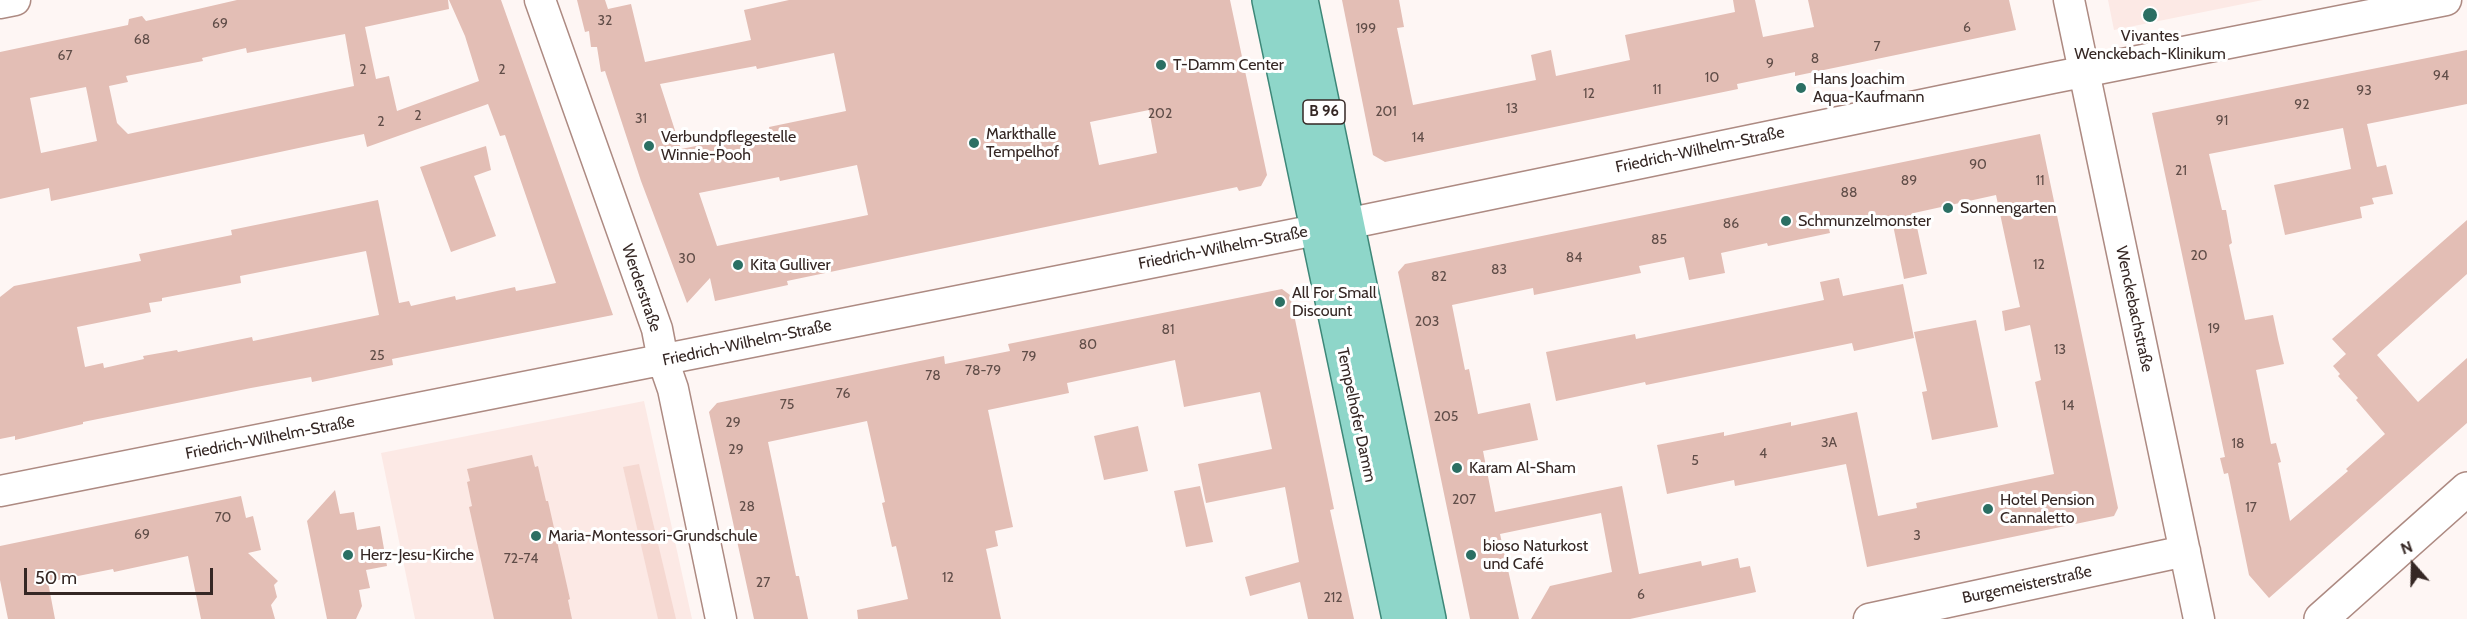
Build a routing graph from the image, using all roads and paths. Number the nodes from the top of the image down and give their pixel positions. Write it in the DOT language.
graph roads {
  1 [pos="15,0"];
  2 [pos="540,0"];
  3 [pos="1269,0"];
  4 [pos="1301,0"];
  5 [pos="2069,0"];
  6 [pos="2446,0"];
  7 [pos="0,3"];
  8 [pos="2084,72"];
  9 [pos="1332,227"];
  10 [pos="663,360"];
  11 [pos="2467,489"];
  12 [pos="0,491"];
  13 [pos="2185,551"];
  14 [pos="721,619"];
  15 [pos="1399,619"];
  16 [pos="1429,619"];
  17 [pos="1869,619"];
  18 [pos="2199,619"];
  19 [pos="2321,619"];
  1 -- 7 [label="street"];
  2 -- 10 [label="street, Werderstraße"];
  3 -- 9 [label="main road, Tempelhofer Damm / B 96"];
  4 -- 9 [label="main road, Tempelhofer Damm / B 96"];
  5 -- 8 [label="street, Wenckebachstraße"];
  6 -- 8 [label="street, Friedrich-Wilhelm-Straße"];
  8 -- 9 [label="street, Friedrich-Wilhelm-Straße"];
  8 -- 13 [label="street, Wenckebachstraße"];
  9 -- 10 [label="street, Friedrich-Wilhelm-Straße"];
  9 -- 15 [label="main road, Tempelhofer Damm / B 96"];
  9 -- 16 [label="main road, Tempelhofer Damm / B 96"];
  10 -- 12 [label="street, Friedrich-Wilhelm-Straße"];
  10 -- 14 [label="street, Werderstraße"];
  11 -- 19 [label="street"];
  13 -- 17 [label="street, Burgemeisterstraße"];
  13 -- 18 [label="street, Wenckebachstraße"];
}
